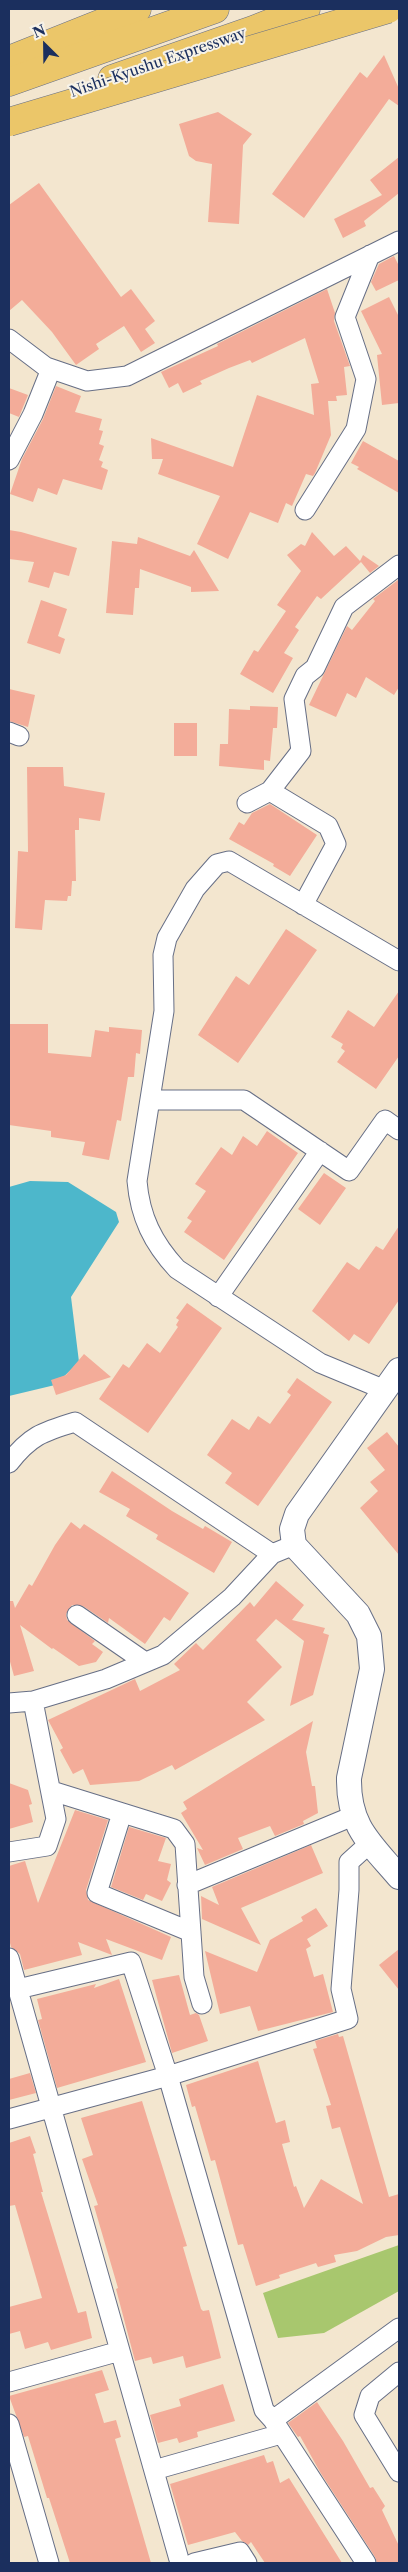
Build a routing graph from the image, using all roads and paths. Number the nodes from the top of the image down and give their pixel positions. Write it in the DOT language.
graph roads {
  1 [pos="137,9"];
  2 [pos="215,9"];
  3 [pos="306,9"];
  4 [pos="352,9"];
  5 [pos="388,9"];
  6 [pos="9,60"];
  7 [pos="9,82"];
  8 [pos="9,114"];
  9 [pos="9,122"];
  10 [pos="9,128"];
  11 [pos="399,241"];
  12 [pos="370,255"];
  13 [pos="9,338"];
  14 [pos="51,369"];
  15 [pos="9,460"];
  16 [pos="305,510"];
  17 [pos="399,565"];
  18 [pos="270,791"];
  19 [pos="247,803"];
  20 [pos="303,904"];
  21 [pos="399,961"];
  22 [pos="151,1100"];
  23 [pos="399,1130"];
  24 [pos="320,1151"];
  25 [pos="218,1298"];
  26 [pos="399,1370"];
  27 [pos="385,1390"];
  28 [pos="9,1463"];
  29 [pos="283,1549"];
  30 [pos="77,1615"];
  31 [pos="146,1662"];
  32 [pos="33,1701"];
  33 [pos="9,1703"];
  34 [pos="52,1791"];
  35 [pos="122,1812"];
  36 [pos="353,1816"];
  37 [pos="370,1843"];
  38 [pos="9,1852"];
  39 [pos="399,1877"];
  40 [pos="187,1885"];
  41 [pos="190,1932"];
  42 [pos="9,1958"];
  43 [pos="18,1989"];
  44 [pos="202,2004"];
  45 [pos="168,2076"];
  46 [pos="51,2108"];
  47 [pos="9,2118"];
  48 [pos="399,2328"];
  49 [pos="120,2350"];
  50 [pos="399,2372"];
  51 [pos="9,2382"];
  52 [pos="9,2424"];
  53 [pos="277,2427"];
  54 [pos="154,2470"];
  55 [pos="399,2472"];
  56 [pos="49,2563"];
  57 [pos="180,2563"];
  58 [pos="194,2563"];
  59 [pos="247,2563"];
  60 [pos="366,2563"];
  1 -- 6 [label="highway"];
  2 -- 7 [label="highway, Nishi-Kyushu Expressway"];
  3 -- 8 [label="highway, Nishi-Kyushu Expressway"];
  4 -- 10 [label="highway"];
  5 -- 9 [label="highway, bridge"];
  11 -- 12 [label="street"];
  12 -- 14 [label="street"];
  12 -- 16 [label="street"];
  13 -- 14 [label="street"];
  14 -- 15 [label="street"];
  17 -- 18 [label="street"];
  18 -- 19 [label="street"];
  18 -- 20 [label="street"];
  20 -- 21 [label="street"];
  20 -- 22 [label="street"];
  22 -- 24 [label="street"];
  22 -- 25 [label="street"];
  23 -- 24 [label="street"];
  24 -- 25 [label="street"];
  25 -- 27 [label="street"];
  26 -- 27 [label="street"];
  27 -- 29 [label="street"];
  28 -- 29 [label="street"];
  29 -- 31 [label="street"];
  29 -- 36 [label="street"];
  30 -- 31 [label="street"];
  31 -- 32 [label="street"];
  32 -- 33 [label="street"];
  32 -- 34 [label="street"];
  34 -- 35 [label="street"];
  34 -- 38 [label="street"];
  35 -- 40 [label="street"];
  35 -- 41 [label="street"];
  36 -- 37 [label="street"];
  36 -- 40 [label="street"];
  37 -- 39 [label="street"];
  37 -- 45 [label="street"];
  40 -- 41 [label="street"];
  41 -- 44 [label="street"];
  42 -- 43 [label="street"];
  43 -- 45 [label="street"];
  43 -- 46 [label="street"];
  45 -- 46 [label="street"];
  45 -- 53 [label="street"];
  46 -- 47 [label="street"];
  46 -- 49 [label="street"];
  48 -- 53 [label="street"];
  49 -- 51 [label="street"];
  49 -- 54 [label="street"];
  50 -- 55 [label="street"];
  52 -- 56 [label="street"];
  53 -- 54 [label="street"];
  53 -- 60 [label="street"];
  54 -- 57 [label="street"];
  58 -- 59 [label="street"];
}
